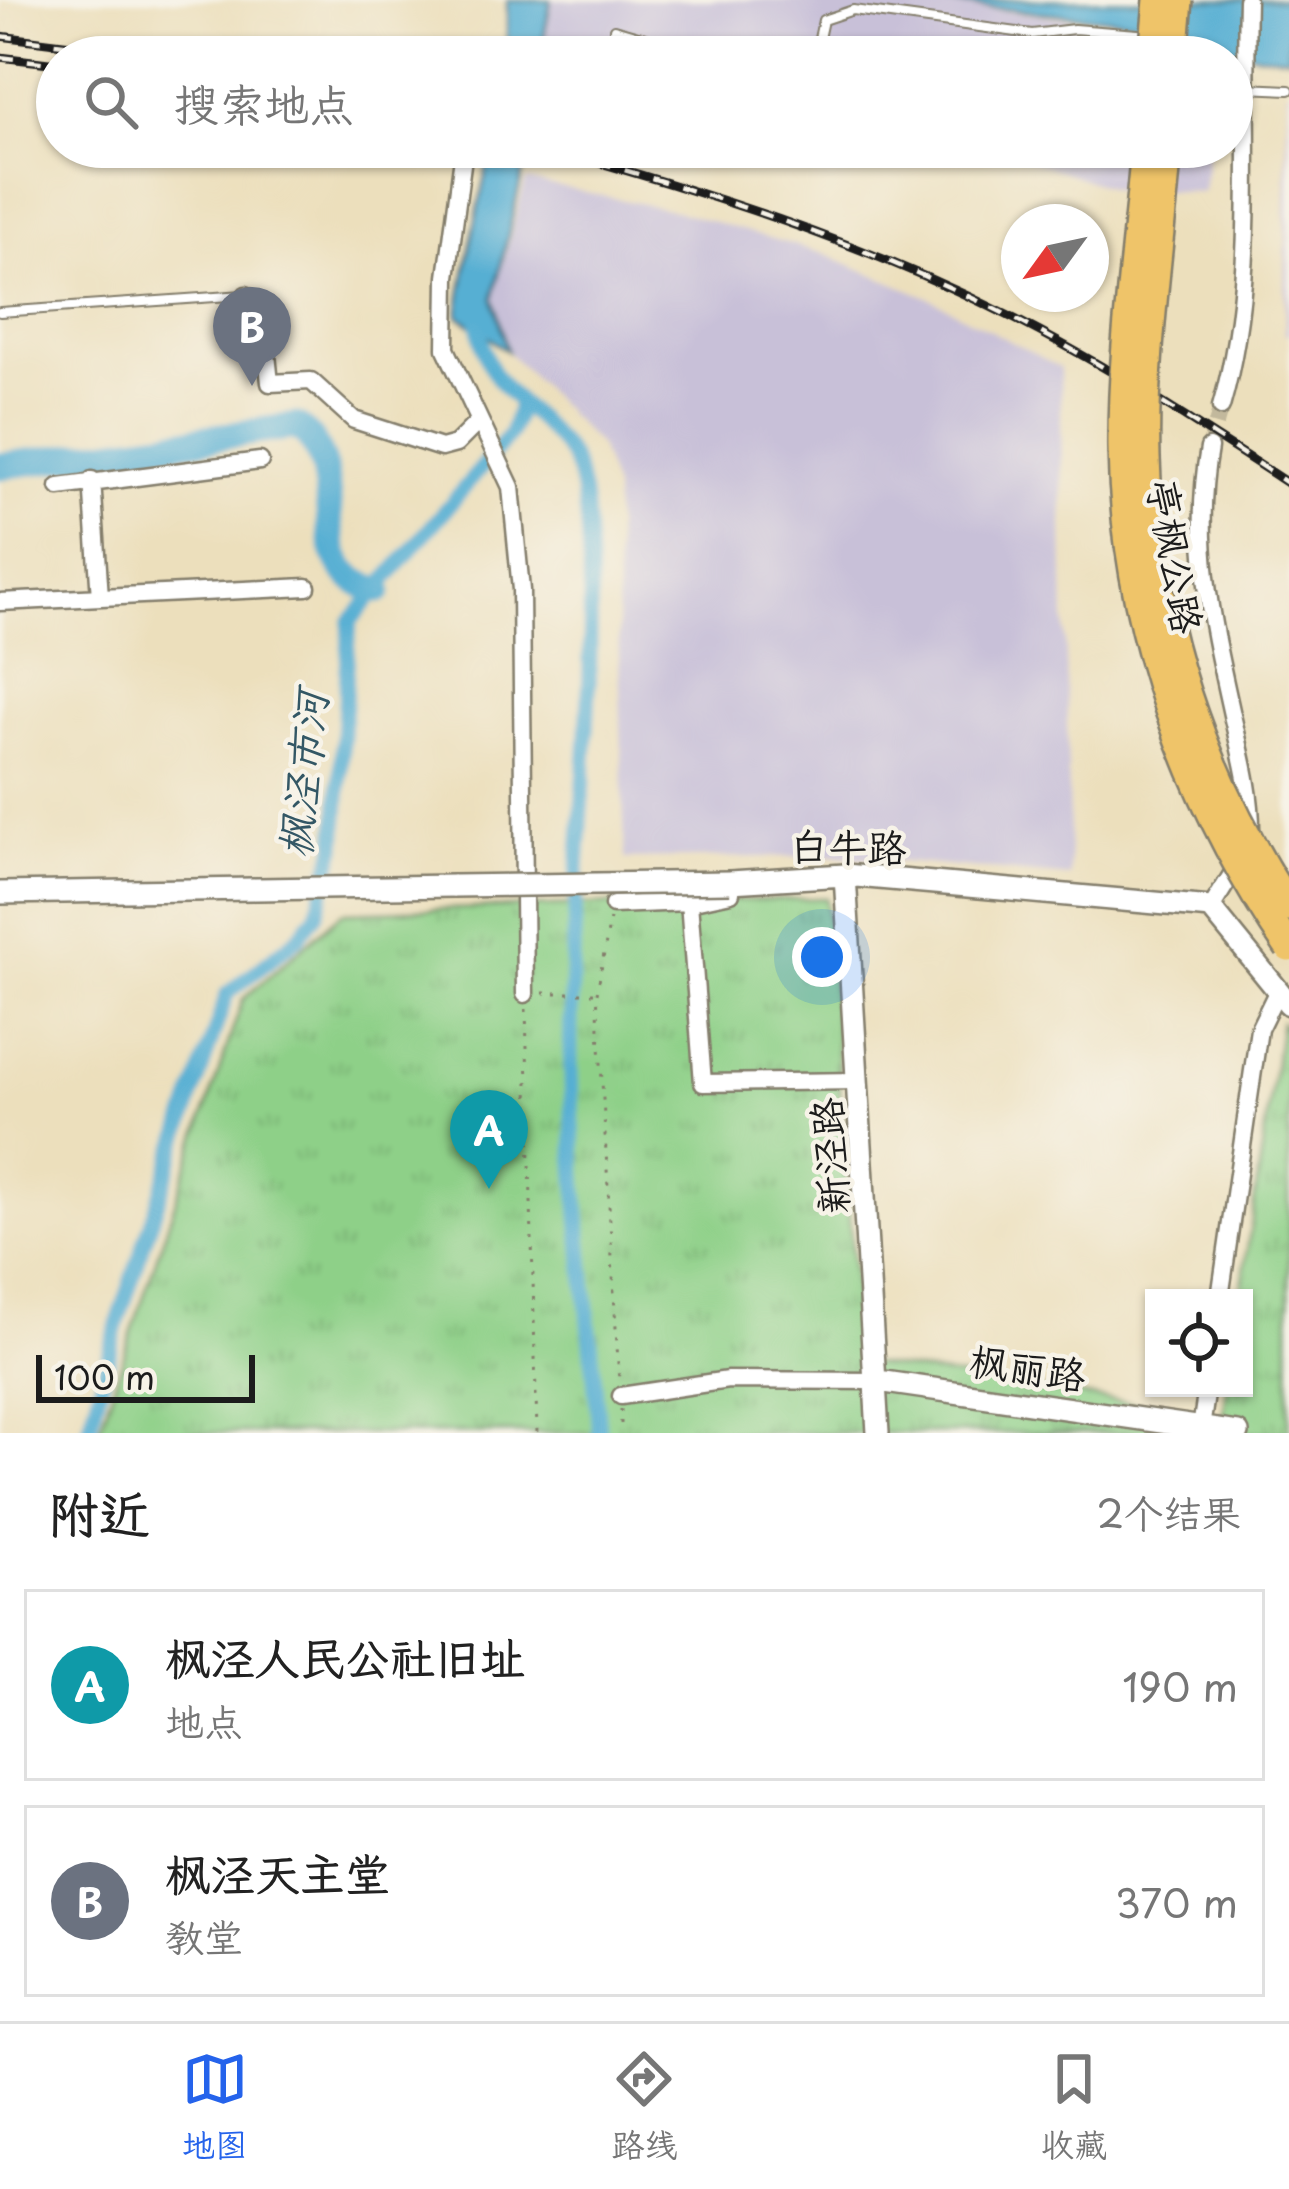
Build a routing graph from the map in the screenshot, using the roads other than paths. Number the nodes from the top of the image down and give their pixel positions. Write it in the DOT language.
graph roads {
  1 [pos="1158,0"];
  2 [pos="1179,0"];
  3 [pos="1247,0"];
  4 [pos="614,29"];
  5 [pos="638,36"];
  6 [pos="820,36"];
  7 [pos="1152,36"];
  8 [pos="1155,36"];
  9 [pos="1176,36"];
  10 [pos="1244,36"];
  11 [pos="1253,82"];
  12 [pos="1289,90"];
  13 [pos="462,168"];
  14 [pos="1143,168"];
  15 [pos="1166,168"];
  16 [pos="1243,168"];
  17 [pos="246,295"];
  18 [pos="0,312"];
  19 [pos="1221,407"];
  20 [pos="480,429"];
  21 [pos="1209,448"];
  22 [pos="260,461"];
  23 [pos="92,480"];
  24 [pos="59,487"];
  25 [pos="307,586"];
  26 [pos="100,597"];
  27 [pos="0,602"];
  28 [pos="845,875"];
  29 [pos="730,882"];
  30 [pos="0,893"];
  31 [pos="689,902"];
  32 [pos="613,905"];
  33 [pos="1289,907"];
  34 [pos="1211,908"];
  35 [pos="1289,948"];
  36 [pos="525,994"];
  37 [pos="1284,997"];
  38 [pos="859,1081"];
  39 [pos="1221,1289"];
  40 [pos="878,1381"];
  41 [pos="620,1396"];
  42 [pos="1206,1397"];
  43 [pos="1201,1428"];
  44 [pos="878,1433"];
  45 [pos="1238,1433"];
  1 -- 8 [label="highway, bridge"];
  2 -- 9 [label="highway, bridge"];
  3 -- 10 [label="street"];
  4 -- 5 [label="lane"];
  6 -- 7 [label="lane"];
  11 -- 12 [label="lane"];
  13 -- 20 [label="street"];
  14 -- 35 [label="highway, 亭枫公路, bridge"];
  15 -- 33 [label="highway, 亭枫公路, bridge"];
  16 -- 19 [label="street"];
  17 -- 18 [label="lane"];
  17 -- 20 [label="street"];
  20 -- 36 [label="street"];
  21 -- 34 [label="street"];
  22 -- 23 [label="street"];
  23 -- 24 [label="street"];
  23 -- 26 [label="street"];
  25 -- 26 [label="street"];
  26 -- 27 [label="street"];
  28 -- 29 [label="street, 白牛路"];
  28 -- 34 [label="street, 白牛路"];
  28 -- 38 [label="street, 新泾路"];
  29 -- 30 [label="street, 白牛路, bridge"];
  29 -- 31 [label="street"];
  31 -- 32 [label="street"];
  31 -- 38 [label="street"];
  34 -- 37 [label="street"];
  37 -- 39 [label="street"];
  38 -- 40 [label="street, 新泾路"];
  40 -- 41 [label="street"];
  40 -- 43 [label="street, 枫丽路"];
  40 -- 44 [label="street, 新泾路"];
  42 -- 43 [label="street"];
  43 -- 45 [label="street, 枫丽路"];
}
